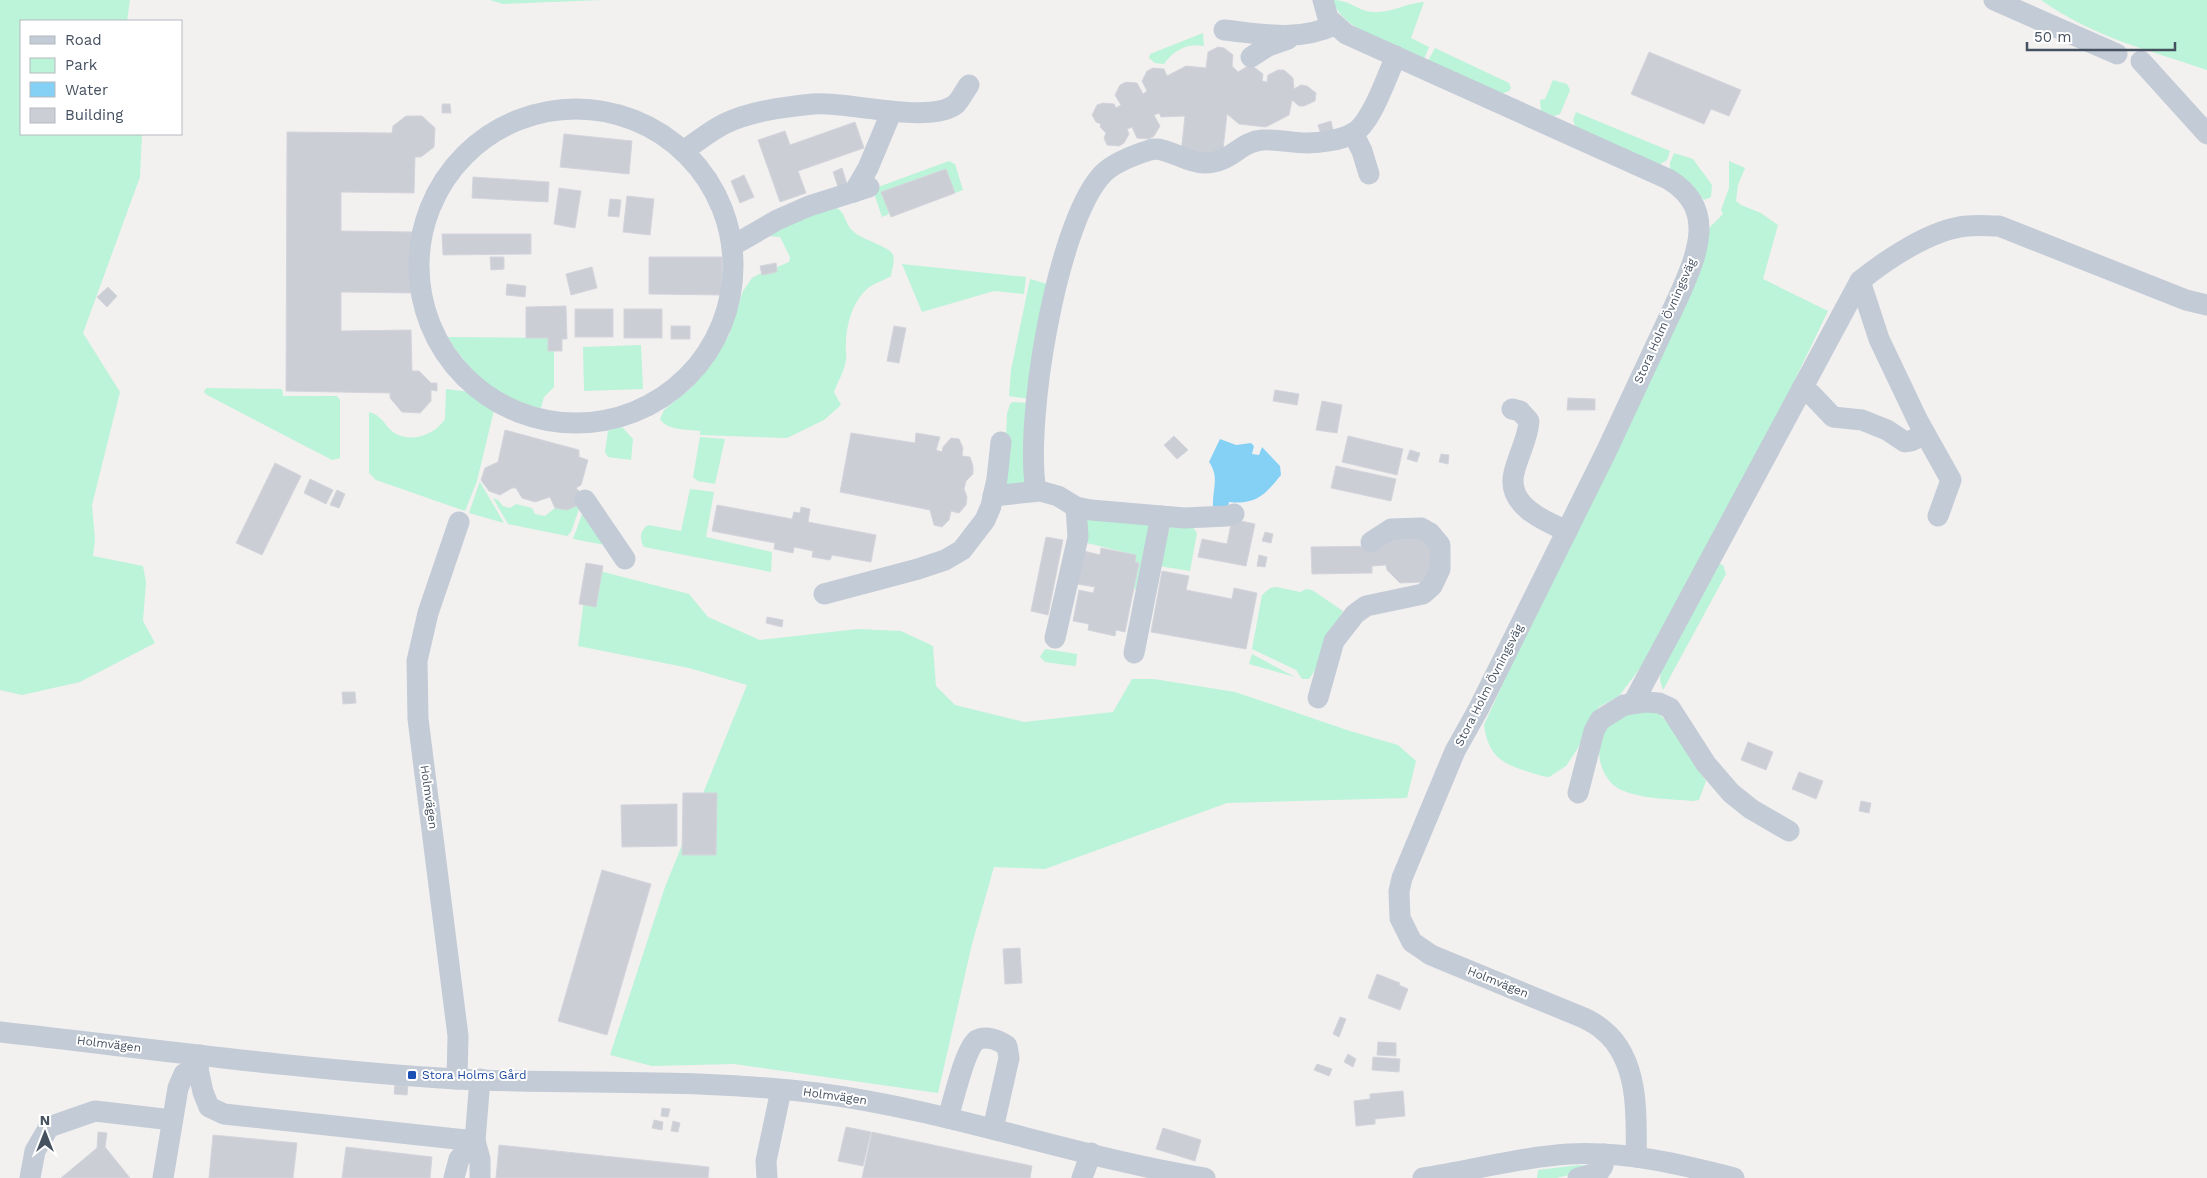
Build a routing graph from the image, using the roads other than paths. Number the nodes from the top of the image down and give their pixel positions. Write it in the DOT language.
graph roads {
  1 [pos="1323,0"];
  2 [pos="1994,0"];
  3 [pos="1335,25"];
  4 [pos="1224,30"];
  5 [pos="1293,37"];
  6 [pos="2117,54"];
  7 [pos="1396,56"];
  8 [pos="1250,57"];
  9 [pos="2141,61"];
  10 [pos="969,85"];
  11 [pos="891,112"];
  12 [pos="1354,133"];
  13 [pos="2207,134"];
  14 [pos="683,151"];
  15 [pos="1369,174"];
  16 [pos="732,246"];
  17 [pos="1860,281"];
  18 [pos="2207,305"];
  19 [pos="1802,388"];
  20 [pos="1512,409"];
  21 [pos="1925,434"];
  22 [pos="1001,442"];
  23 [pos="1036,491"];
  24 [pos="993,496"];
  25 [pos="585,500"];
  26 [pos="1076,508"];
  27 [pos="1234,514"];
  28 [pos="1161,516"];
  29 [pos="1938,516"];
  30 [pos="459,522"];
  31 [pos="1567,531"];
  32 [pos="1371,542"];
  33 [pos="625,559"];
  34 [pos="824,594"];
  35 [pos="1055,638"];
  36 [pos="1134,653"];
  37 [pos="1318,698"];
  38 [pos="1633,704"];
  39 [pos="1578,793"];
  40 [pos="1437,796"];
  41 [pos="1789,831"];
  42 [pos="0,1032"];
  43 [pos="199,1062"];
  44 [pos="458,1079"];
  45 [pos="480,1079"];
  46 [pos="781,1090"];
  47 [pos="948,1118"];
  48 [pos="172,1120"];
  49 [pos="993,1129"];
  50 [pos="475,1140"];
  51 [pos="1091,1153"];
  52 [pos="1604,1154"];
  53 [pos="1636,1157"];
  54 [pos="30,1178"];
  55 [pos="163,1178"];
  56 [pos="454,1178"];
  57 [pos="480,1178"];
  58 [pos="767,1178"];
  59 [pos="1082,1178"];
  60 [pos="1205,1178"];
  61 [pos="1422,1178"];
  62 [pos="1578,1178"];
  63 [pos="1734,1178"];
  1 -- 3 [label="street"];
  2 -- 6 [label="street"];
  3 -- 5 [label="street"];
  3 -- 7 [label="street, Stora Holm Övningsväg"];
  4 -- 5 [label="street"];
  5 -- 8 [label="street"];
  7 -- 12 [label="street"];
  7 -- 31 [label="street, Stora Holm Övningsväg"];
  9 -- 13 [label="street"];
  10 -- 11 [label="street"];
  11 -- 14 [label="street"];
  11 -- 16 [label="street"];
  12 -- 15 [label="street"];
  12 -- 23 [label="street"];
  14 -- 16 [label="street"];
  14 -- 16 [label="street"];
  17 -- 18 [label="street"];
  17 -- 19 [label="street"];
  17 -- 21 [label="street"];
  19 -- 21 [label="street"];
  19 -- 38 [label="street"];
  20 -- 31 [label="street"];
  21 -- 29 [label="street"];
  22 -- 24 [label="street"];
  23 -- 24 [label="street"];
  23 -- 26 [label="street"];
  24 -- 34 [label="street"];
  25 -- 33 [label="street"];
  26 -- 28 [label="street"];
  26 -- 35 [label="street"];
  27 -- 28 [label="street"];
  28 -- 36 [label="street"];
  30 -- 44 [label="street, Holmvägen"];
  31 -- 40 [label="street, Stora Holm Övningsväg"];
  32 -- 37 [label="street"];
  38 -- 39 [label="street"];
  38 -- 41 [label="street"];
  40 -- 53 [label="street, Holmvägen"];
  42 -- 43 [label="street, Holmvägen"];
  43 -- 44 [label="street, Holmvägen"];
  43 -- 48 [label="street"];
  43 -- 50 [label="street"];
  44 -- 45 [label="street, Holmvägen"];
  45 -- 46 [label="street, Holmvägen"];
  45 -- 50 [label="street"];
  46 -- 47 [label="street, Holmvägen"];
  46 -- 58 [label="street"];
  47 -- 49 [label="street, Holmvägen"];
  47 -- 49 [label="street"];
  48 -- 54 [label="street"];
  48 -- 55 [label="street"];
  49 -- 51 [label="street, Holmvägen"];
  50 -- 56 [label="street"];
  50 -- 57 [label="street"];
  51 -- 59 [label="street"];
  51 -- 60 [label="street, Holmvägen"];
  52 -- 53 [label="street"];
  52 -- 61 [label="street"];
  52 -- 62 [label="street"];
  53 -- 63 [label="street"];
}
